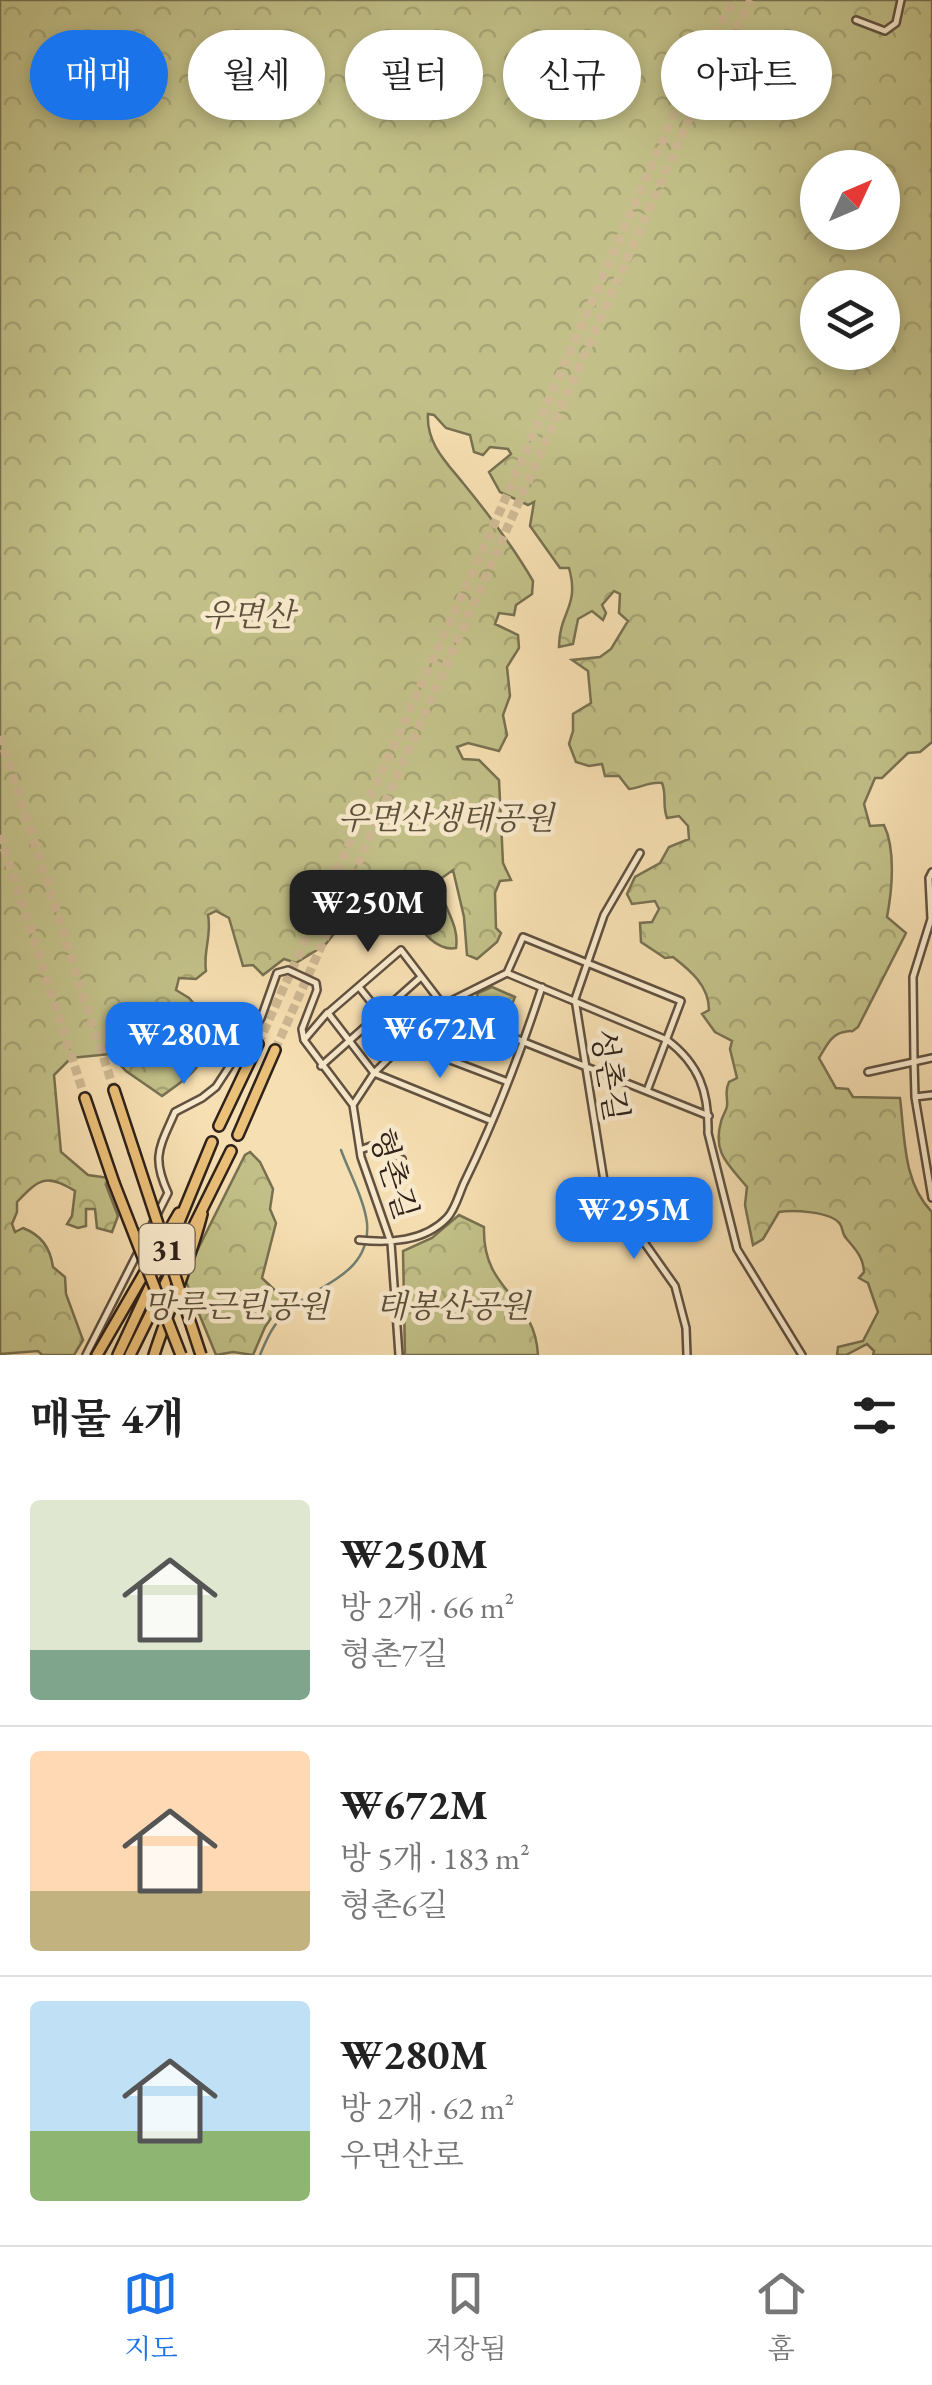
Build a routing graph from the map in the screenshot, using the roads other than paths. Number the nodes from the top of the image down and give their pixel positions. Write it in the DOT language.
graph roads {
  1 [pos="900,0"];
  2 [pos="856,20"];
  3 [pos="640,853"];
  4 [pos="932,872"];
  5 [pos="931,901"];
  6 [pos="587,962"];
  7 [pos="507,973"];
  8 [pos="422,977"];
  9 [pos="542,986"];
  10 [pos="358,987"];
  11 [pos="575,999"];
  12 [pos="442,1005"];
  13 [pos="328,1013"];
  14 [pos="381,1015"];
  15 [pos="304,1040"];
  16 [pos="667,1040"];
  17 [pos="350,1041"];
  18 [pos="403,1042"];
  19 [pos="524,1042"];
  20 [pos="258,1044"];
  21 [pos="275,1050"];
  22 [pos="932,1058"];
  23 [pos="914,1061"];
  24 [pos="320,1066"];
  25 [pos="585,1067"];
  26 [pos="868,1072"];
  27 [pos="374,1073"];
  28 [pos="508,1082"];
  29 [pos="114,1090"];
  30 [pos="646,1092"];
  31 [pos="932,1095"];
  32 [pos="916,1097"];
  33 [pos="84,1098"];
  34 [pos="352,1105"];
  35 [pos="708,1116"];
  36 [pos="492,1121"];
  37 [pos="219,1126"];
  38 [pos="932,1128"];
  39 [pos="920,1130"];
  40 [pos="238,1135"];
  41 [pos="212,1142"];
  42 [pos="360,1150"];
  43 [pos="231,1151"];
  44 [pos="402,1159"];
  45 [pos="928,1159"];
  46 [pos="189,1198"];
  47 [pos="932,1198"];
  48 [pos="204,1206"];
  49 [pos="359,1240"];
  50 [pos="391,1242"];
  51 [pos="86,1355"];
  52 [pos="97,1355"];
  53 [pos="118,1355"];
  54 [pos="130,1355"];
  55 [pos="154,1355"];
  56 [pos="181,1355"];
  57 [pos="201,1355"];
  58 [pos="399,1355"];
  59 [pos="688,1355"];
  60 [pos="802,1355"];
  1 -- 2 [label="street"];
  3 -- 6 [label="street, 성촌길"];
  4 -- 5 [label="street"];
  5 -- 23 [label="street"];
  6 -- 7 [label="street"];
  6 -- 11 [label="street, 성촌길"];
  6 -- 16 [label="street"];
  7 -- 9 [label="street"];
  7 -- 12 [label="street, 형촌길"];
  8 -- 10 [label="street"];
  8 -- 12 [label="street"];
  8 -- 14 [label="street"];
  9 -- 11 [label="street"];
  9 -- 19 [label="street"];
  10 -- 13 [label="street"];
  10 -- 14 [label="street"];
  11 -- 16 [label="street"];
  11 -- 25 [label="street, 성촌길"];
  12 -- 18 [label="street, 형촌길"];
  12 -- 19 [label="street"];
  13 -- 15 [label="street"];
  13 -- 17 [label="street"];
  14 -- 17 [label="street"];
  14 -- 18 [label="street"];
  15 -- 24 [label="street"];
  15 -- 51 [label="street"];
  16 -- 30 [label="street"];
  16 -- 35 [label="street"];
  17 -- 24 [label="street"];
  17 -- 27 [label="street"];
  18 -- 27 [label="street, 형촌길"];
  18 -- 28 [label="street"];
  19 -- 25 [label="street"];
  19 -- 28 [label="street"];
  20 -- 37 [label="highway"];
  21 -- 40 [label="highway"];
  22 -- 23 [label="street"];
  23 -- 26 [label="street"];
  23 -- 32 [label="street"];
  24 -- 34 [label="street"];
  25 -- 30 [label="street"];
  25 -- 59 [label="street, 성촌길"];
  27 -- 34 [label="street, 형촌길"];
  27 -- 36 [label="street"];
  28 -- 36 [label="street"];
  29 -- 57 [label="highway, bridge"];
  30 -- 35 [label="street"];
  31 -- 32 [label="street"];
  32 -- 39 [label="street"];
  33 -- 56 [label="highway, bridge"];
  34 -- 42 [label="street, 형촌길"];
  35 -- 60 [label="street"];
  36 -- 50 [label="street"];
  38 -- 39 [label="street"];
  39 -- 45 [label="street"];
  41 -- 46 [label="highway, 31"];
  42 -- 44 [label="street"];
  42 -- 50 [label="street, 형촌길"];
  43 -- 48 [label="highway, 31"];
  45 -- 47 [label="street"];
  46 -- 52 [label="highway"];
  46 -- 53 [label="highway, 31"];
  48 -- 54 [label="highway, 31"];
  48 -- 55 [label="highway"];
  49 -- 50 [label="street"];
  50 -- 58 [label="street, 형촌길"];
}
